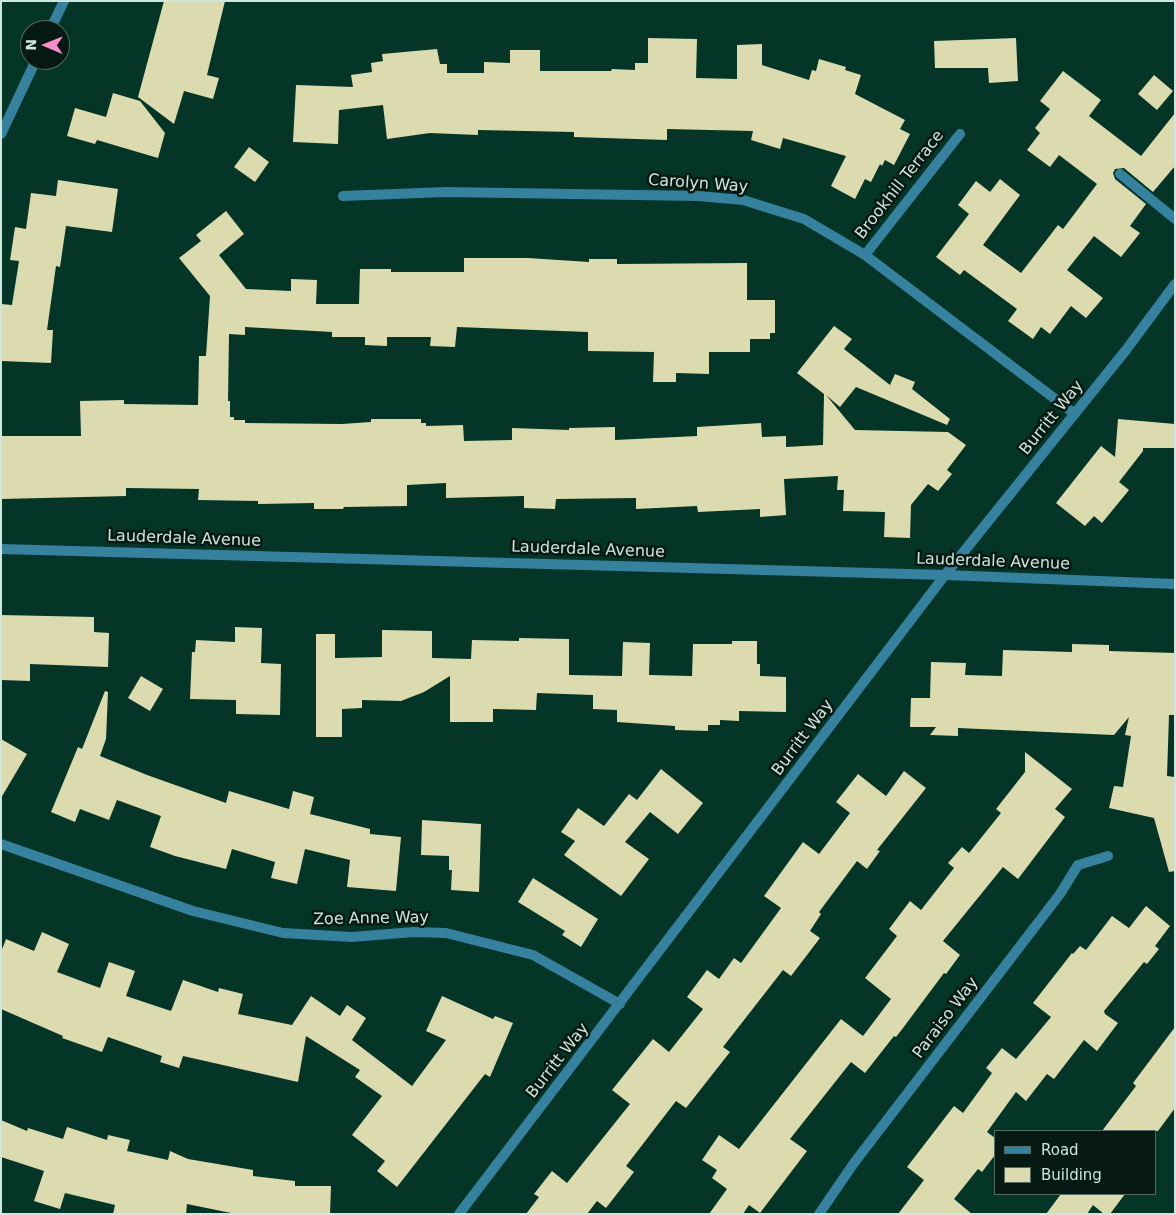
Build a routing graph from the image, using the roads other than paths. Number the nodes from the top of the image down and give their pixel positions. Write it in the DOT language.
graph roads {
  1 [pos="64,1"];
  2 [pos="55,20"];
  3 [pos="31,70"];
  4 [pos="1,134"];
  5 [pos="960,134"];
  6 [pos="1120,174"];
  7 [pos="343,196"];
  8 [pos="1175,219"];
  9 [pos="864,255"];
  10 [pos="1175,284"];
  11 [pos="1075,414"];
  12 [pos="1,549"];
  13 [pos="945,575"];
  14 [pos="1175,584"];
  15 [pos="1,844"];
  16 [pos="1108,856"];
  17 [pos="620,1004"];
  18 [pos="459,1214"];
  19 [pos="819,1214"];
  1 -- 2 [label="street"];
  3 -- 4 [label="street"];
  5 -- 9 [label="street, Brookhill Terrace"];
  6 -- 8 [label="street"];
  7 -- 9 [label="street, Carolyn Way"];
  9 -- 11 [label="street, Carolyn Way"];
  10 -- 11 [label="street, Burritt Way"];
  11 -- 13 [label="street, Burritt Way"];
  12 -- 13 [label="street, Lauderdale Avenue"];
  13 -- 14 [label="street, Lauderdale Avenue"];
  13 -- 17 [label="street, Burritt Way"];
  15 -- 17 [label="street, Zoe Anne Way"];
  16 -- 19 [label="street, Paraiso Way"];
  17 -- 18 [label="street, Burritt Way"];
}
